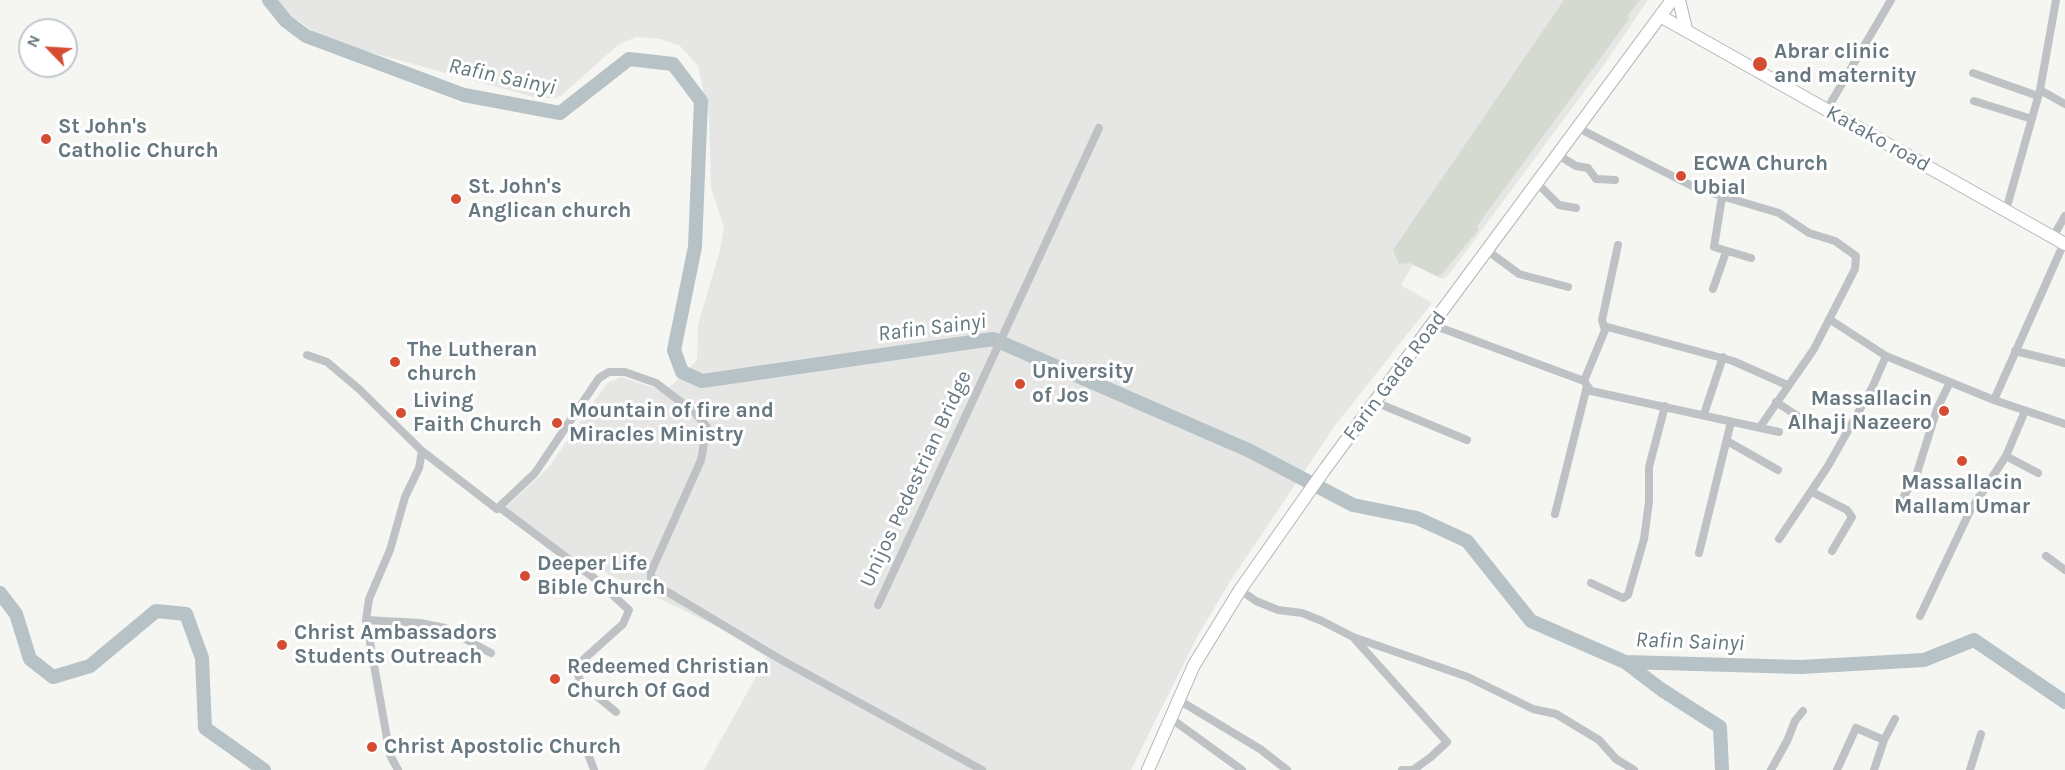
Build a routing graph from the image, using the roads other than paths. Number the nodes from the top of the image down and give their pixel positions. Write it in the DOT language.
graph roads {
  1 [pos="1672,0"];
  2 [pos="1679,0"];
  3 [pos="1891,0"];
  4 [pos="2056,0"];
  5 [pos="1660,16"];
  6 [pos="1683,28"];
  7 [pos="1646,35"];
  8 [pos="1974,73"];
  9 [pos="2039,93"];
  10 [pos="1974,101"];
  11 [pos="2065,104"];
  12 [pos="1826,111"];
  13 [pos="2032,119"];
  14 [pos="1099,128"];
  15 [pos="1578,128"];
  16 [pos="1558,155"];
  17 [pos="1615,180"];
  18 [pos="1537,183"];
  19 [pos="1722,197"];
  20 [pos="1576,208"];
  21 [pos="2006,210"];
  22 [pos="2065,216"];
  23 [pos="2061,241"];
  24 [pos="1618,245"];
  25 [pos="1488,251"];
  26 [pos="1726,252"];
  27 [pos="1752,258"];
  28 [pos="1568,287"];
  29 [pos="1713,289"];
  30 [pos="1829,319"];
  31 [pos="1433,325"];
  32 [pos="1604,326"];
  33 [pos="2015,351"];
  34 [pos="307,355"];
  35 [pos="1886,356"];
  36 [pos="1723,357"];
  37 [pos="2065,363"];
  38 [pos="1950,382"];
  39 [pos="1586,383"];
  40 [pos="1787,385"];
  41 [pos="1994,400"];
  42 [pos="1375,402"];
  43 [pos="1776,402"];
  44 [pos="1665,406"];
  45 [pos="2025,411"];
  46 [pos="1704,414"];
  47 [pos="1731,422"];
  48 [pos="1808,422"];
  49 [pos="2065,424"];
  50 [pos="1760,427"];
  51 [pos="1779,432"];
  52 [pos="1467,440"];
  53 [pos="1727,441"];
  54 [pos="422,451"];
  55 [pos="2006,456"];
  56 [pos="1778,470"];
  57 [pos="2038,473"];
  58 [pos="1812,492"];
  59 [pos="1899,505"];
  60 [pos="499,507"];
  61 [pos="1555,514"];
  62 [pos="1779,538"];
  63 [pos="1832,551"];
  64 [pos="1699,553"];
  65 [pos="2046,556"];
  66 [pos="2065,570"];
  67 [pos="1591,583"];
  68 [pos="1240,590"];
  69 [pos="878,605"];
  70 [pos="1920,616"];
  71 [pos="366,620"];
  72 [pos="1353,637"];
  73 [pos="490,653"];
  74 [pos="1178,699"];
  75 [pos="1803,711"];
  76 [pos="616,712"];
  77 [pos="1169,717"];
  78 [pos="1895,719"];
  79 [pos="1981,734"];
  80 [pos="1884,740"];
  81 [pos="584,743"];
  82 [pos="398,770"];
  83 [pos="594,770"];
  84 [pos="982,770"];
  85 [pos="1148,770"];
  86 [pos="1242,770"];
  87 [pos="1287,770"];
  88 [pos="1402,770"];
  89 [pos="1412,770"];
  90 [pos="1634,770"];
  91 [pos="1771,770"];
  92 [pos="1837,770"];
  93 [pos="1874,770"];
  94 [pos="1970,770"];
  1 -- 5 [label="main road, Farin Gada Road"];
  2 -- 6 [label="main road"];
  3 -- 12 [label="street"];
  4 -- 9 [label="street"];
  5 -- 6 [label="main road, Katako road"];
  5 -- 7 [label="main road, Farin Gada Road"];
  6 -- 7 [label="main road"];
  6 -- 12 [label="main road, Katako road"];
  7 -- 15 [label="main road, Farin Gada Road"];
  8 -- 9 [label="street"];
  9 -- 11 [label="street"];
  9 -- 13 [label="street"];
  10 -- 13 [label="street"];
  12 -- 21 [label="main road, Katako road"];
  13 -- 21 [label="street"];
  14 -- 69 [label="street, Unijos Pedestrian Bridge"];
  15 -- 16 [label="main road, Farin Gada Road"];
  15 -- 19 [label="street"];
  16 -- 17 [label="street"];
  16 -- 18 [label="main road, Farin Gada Road"];
  18 -- 20 [label="street"];
  18 -- 25 [label="main road, Farin Gada Road"];
  19 -- 26 [label="street"];
  19 -- 30 [label="street"];
  21 -- 23 [label="main road, Katako road"];
  22 -- 23 [label="street"];
  23 -- 33 [label="street"];
  24 -- 32 [label="street"];
  25 -- 28 [label="street"];
  25 -- 31 [label="main road, Farin Gada Road"];
  26 -- 27 [label="street"];
  26 -- 29 [label="street"];
  30 -- 35 [label="street"];
  30 -- 40 [label="street"];
  31 -- 39 [label="street"];
  31 -- 42 [label="main road, Farin Gada Road"];
  32 -- 36 [label="street"];
  32 -- 39 [label="street"];
  33 -- 37 [label="street"];
  33 -- 41 [label="street"];
  34 -- 54 [label="street"];
  35 -- 38 [label="street"];
  35 -- 58 [label="street"];
  36 -- 40 [label="street"];
  36 -- 46 [label="street"];
  38 -- 41 [label="street"];
  38 -- 59 [label="street"];
  39 -- 44 [label="street"];
  39 -- 61 [label="street"];
  40 -- 43 [label="street"];
  41 -- 45 [label="street"];
  42 -- 52 [label="street"];
  42 -- 68 [label="main road, Farin Gada Road"];
  43 -- 48 [label="street"];
  43 -- 50 [label="street"];
  44 -- 46 [label="street"];
  44 -- 67 [label="street"];
  45 -- 49 [label="street"];
  45 -- 55 [label="street"];
  46 -- 47 [label="street"];
  47 -- 50 [label="street"];
  47 -- 53 [label="street"];
  50 -- 51 [label="street"];
  53 -- 56 [label="street"];
  53 -- 64 [label="street"];
  54 -- 60 [label="street"];
  54 -- 71 [label="street"];
  55 -- 57 [label="street"];
  55 -- 70 [label="street"];
  58 -- 62 [label="street"];
  58 -- 63 [label="street"];
  60 -- 76 [label="street"];
  60 -- 84 [label="street"];
  65 -- 66 [label="street"];
  68 -- 72 [label="street"];
  68 -- 74 [label="main road, Farin Gada Road"];
  71 -- 73 [label="street"];
  71 -- 82 [label="street"];
  72 -- 89 [label="street"];
  72 -- 90 [label="street"];
  74 -- 77 [label="main road, Farin Gada Road"];
  74 -- 87 [label="street"];
  75 -- 91 [label="street"];
  77 -- 85 [label="main road, Farin Gada Road"];
  77 -- 86 [label="street"];
  78 -- 80 [label="street"];
  79 -- 94 [label="street"];
  80 -- 92 [label="street"];
  80 -- 93 [label="street"];
  81 -- 83 [label="street"];
  88 -- 89 [label="street"];
}
